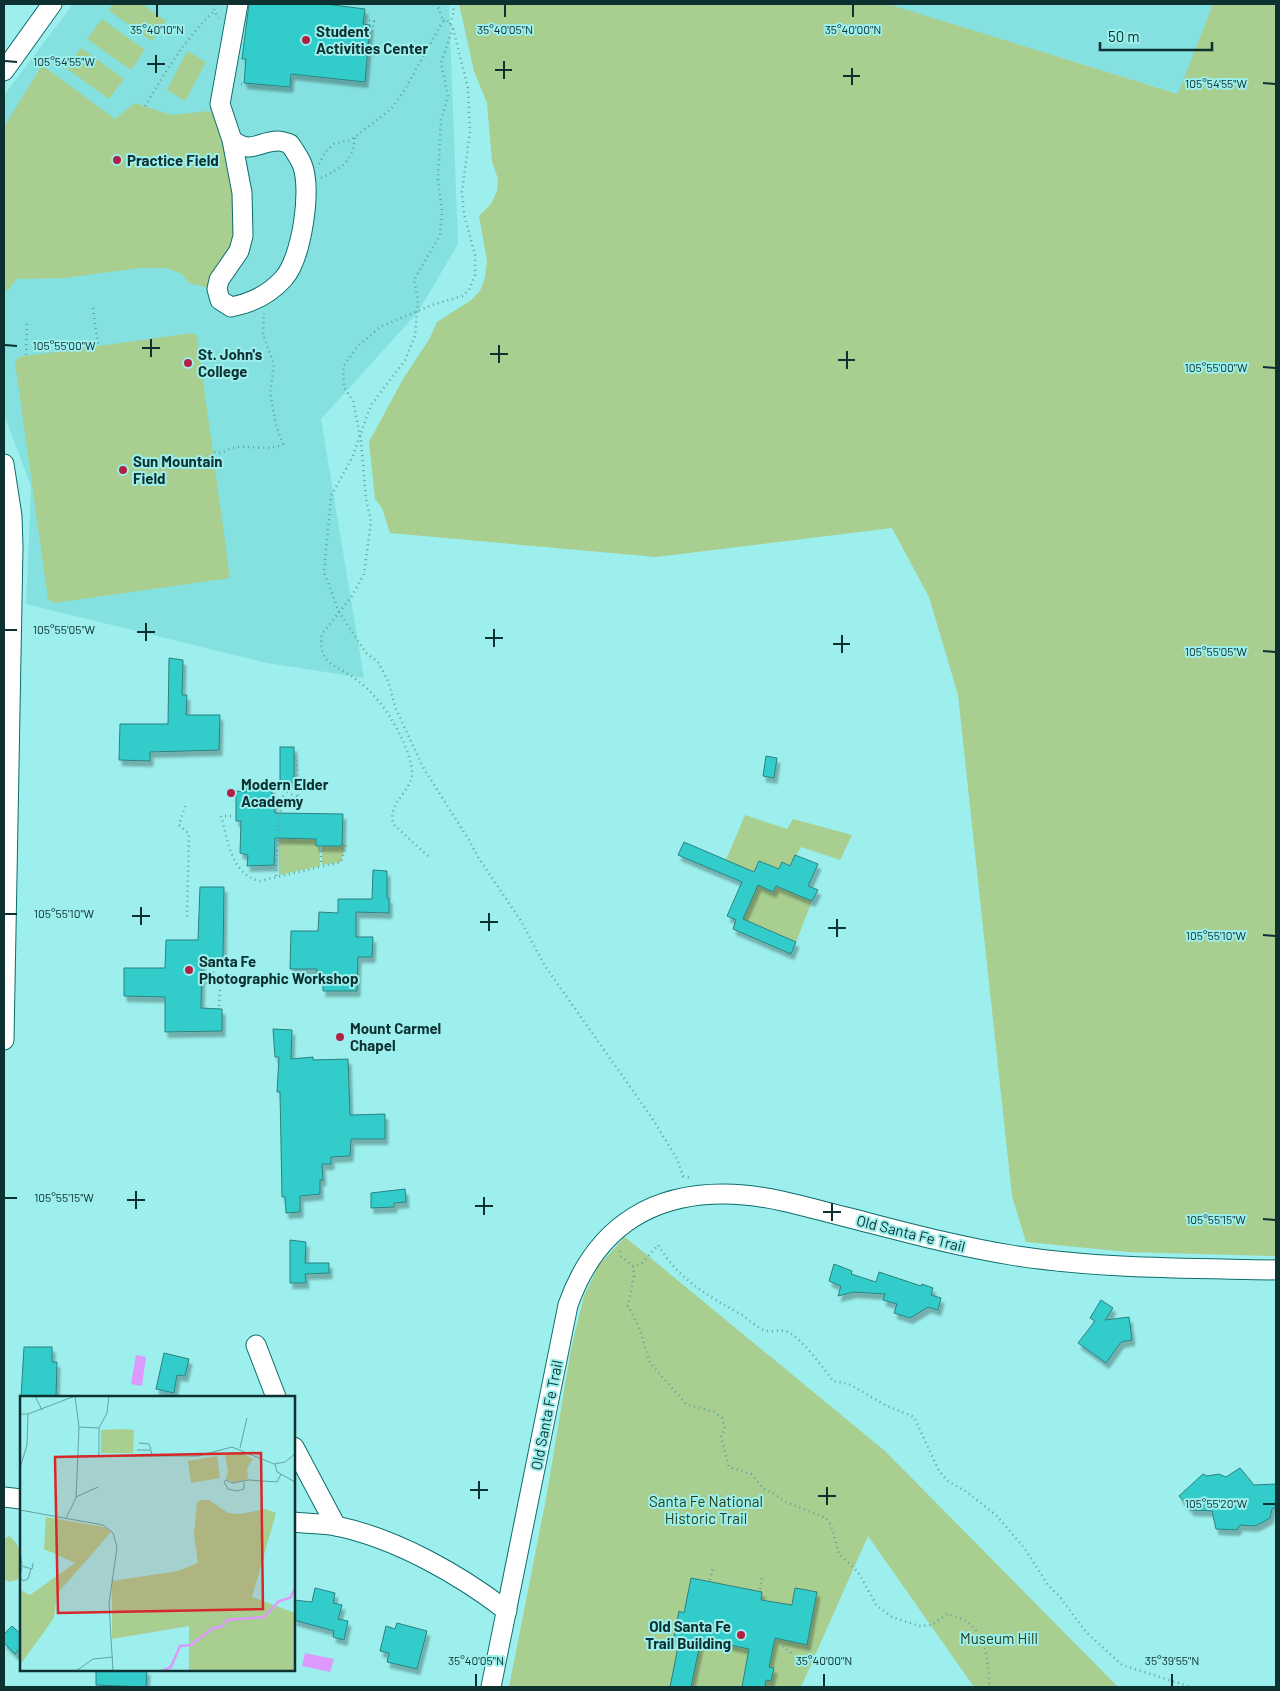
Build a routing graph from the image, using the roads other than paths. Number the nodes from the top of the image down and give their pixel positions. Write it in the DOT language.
graph roads {
  1 [pos="52,4"];
  2 [pos="238,4"];
  3 [pos="4,71"];
  4 [pos="232,140"];
  5 [pos="4,464"];
  6 [pos="5,894"];
  7 [pos="4,1040"];
  8 [pos="1276,1270"];
  9 [pos="256,1345"];
  10 [pos="276,1396"];
  11 [pos="295,1449"];
  12 [pos="4,1497"];
  13 [pos="20,1499"];
  14 [pos="295,1522"];
  15 [pos="336,1526"];
  16 [pos="506,1611"];
  17 [pos="490,1687"];
  1 -- 3 [label="street"];
  2 -- 4 [label="street"];
  4 -- 4 [label="street"];
  5 -- 6 [label="street"];
  6 -- 7 [label="street"];
  8 -- 16 [label="street, Old Santa Fe Trail"];
  9 -- 10 [label="street"];
  11 -- 15 [label="street"];
  12 -- 13 [label="street"];
  14 -- 15 [label="street"];
  15 -- 16 [label="street"];
  16 -- 17 [label="street, Old Santa Fe Trail"];
}
